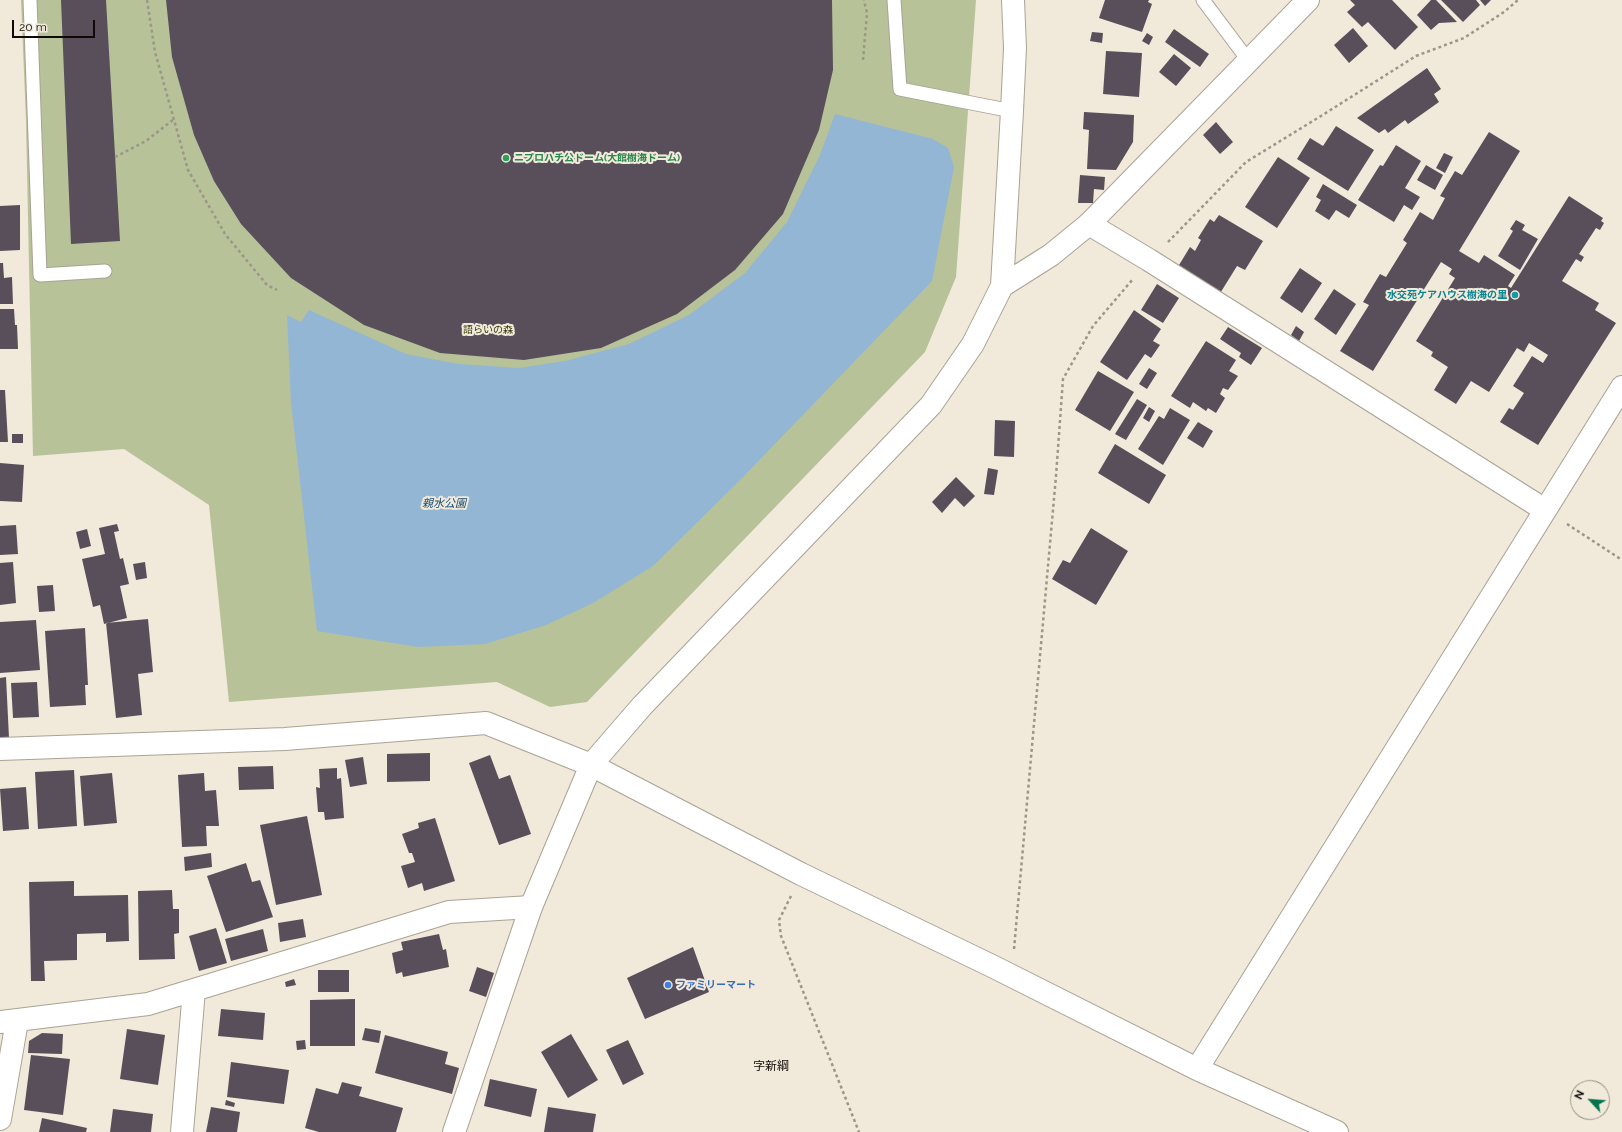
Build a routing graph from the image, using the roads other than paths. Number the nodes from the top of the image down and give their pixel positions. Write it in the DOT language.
graph roads {
  1 [pos="30,0"];
  2 [pos="894,0"];
  3 [pos="1014,0"];
  4 [pos="1203,0"];
  5 [pos="1308,0"];
  6 [pos="1248,60"];
  7 [pos="1012,111"];
  8 [pos="1089,224"];
  9 [pos="105,271"];
  10 [pos="1002,286"];
  11 [pos="1622,387"];
  12 [pos="1545,510"];
  13 [pos="0,749"];
  14 [pos="591,765"];
  15 [pos="531,907"];
  16 [pos="194,990"];
  17 [pos="9,1021"];
  18 [pos="1197,1069"];
  19 [pos="0,1119"];
  20 [pos="182,1132"];
  21 [pos="454,1132"];
  22 [pos="1337,1132"];
  1 -- 9 [label="lane"];
  2 -- 7 [label="lane"];
  3 -- 7 [label="street"];
  4 -- 6 [label="lane"];
  5 -- 6 [label="street"];
  6 -- 8 [label="street"];
  7 -- 10 [label="street"];
  8 -- 10 [label="street"];
  8 -- 12 [label="street"];
  10 -- 14 [label="street"];
  11 -- 12 [label="street"];
  12 -- 18 [label="street"];
  13 -- 14 [label="street"];
  14 -- 15 [label="street"];
  14 -- 18 [label="street"];
  15 -- 16 [label="street"];
  15 -- 21 [label="street"];
  16 -- 17 [label="street"];
  16 -- 20 [label="street"];
  17 -- 19 [label="street"];
  18 -- 22 [label="street"];
}
